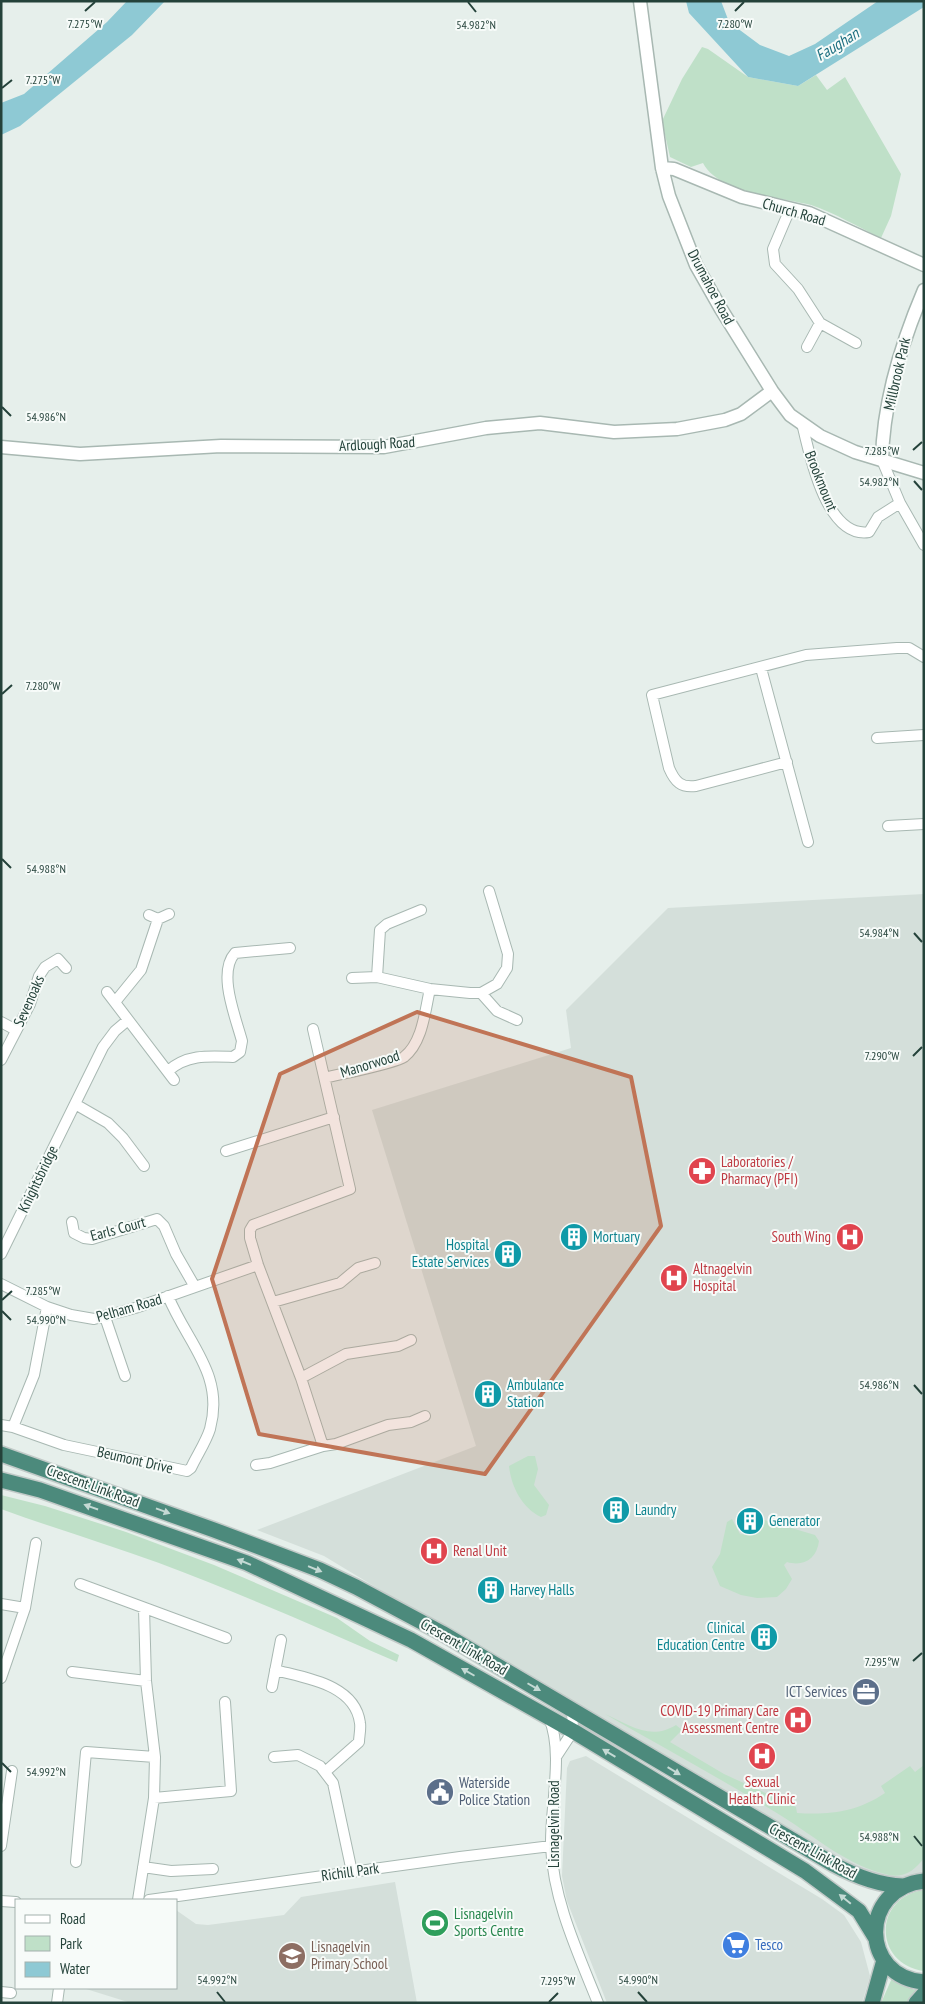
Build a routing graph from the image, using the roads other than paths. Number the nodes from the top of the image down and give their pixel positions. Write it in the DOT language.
graph roads {
  1 [pos="640,1"];
  2 [pos="662,168"];
  3 [pos="790,209"];
  4 [pos="924,265"];
  5 [pos="924,290"];
  6 [pos="820,323"];
  7 [pos="856,343"];
  8 [pos="807,347"];
  9 [pos="772,391"];
  10 [pos="802,423"];
  11 [pos="1,447"];
  12 [pos="882,460"];
  13 [pos="924,474"];
  14 [pos="900,503"];
  15 [pos="924,545"];
  16 [pos="924,657"];
  17 [pos="762,668"];
  18 [pos="924,735"];
  19 [pos="877,738"];
  20 [pos="787,762"];
  21 [pos="924,824"];
  22 [pos="888,826"];
  23 [pos="808,842"];
  24 [pos="489,891"];
  25 [pos="421,910"];
  26 [pos="169,914"];
  27 [pos="290,948"];
  28 [pos="66,968"];
  29 [pos="376,977"];
  30 [pos="352,978"];
  31 [pos="430,988"];
  32 [pos="107,992"];
  33 [pos="481,993"];
  34 [pos="115,1002"];
  35 [pos="128,1020"];
  36 [pos="517,1020"];
  37 [pos="1,1022"];
  38 [pos="313,1029"];
  39 [pos="16,1030"];
  40 [pos="1,1060"];
  41 [pos="325,1078"];
  42 [pos="75,1104"];
  43 [pos="334,1117"];
  44 [pos="226,1151"];
  45 [pos="128,1164"];
  46 [pos="72,1222"];
  47 [pos="1,1254"];
  48 [pos="375,1264"];
  49 [pos="258,1265"];
  50 [pos="1,1284"];
  51 [pos="195,1287"];
  52 [pos="168,1296"];
  53 [pos="272,1302"];
  54 [pos="47,1307"];
  55 [pos="105,1318"];
  56 [pos="411,1340"];
  57 [pos="125,1376"];
  58 [pos="301,1378"];
  59 [pos="425,1416"];
  60 [pos="1,1425"];
  61 [pos="13,1427"];
  62 [pos="323,1446"];
  63 [pos="1,1454"];
  64 [pos="256,1465"];
  65 [pos="1,1480"];
  66 [pos="36,1543"];
  67 [pos="80,1584"];
  68 [pos="1,1604"];
  69 [pos="25,1608"];
  70 [pos="144,1608"];
  71 [pos="226,1638"];
  72 [pos="281,1640"];
  73 [pos="275,1670"];
  74 [pos="72,1672"];
  75 [pos="1,1678"];
  76 [pos="146,1681"];
  77 [pos="272,1687"];
  78 [pos="225,1702"];
  79 [pos="572,1709"];
  80 [pos="549,1718"];
  81 [pos="573,1731"];
  82 [pos="155,1757"];
  83 [pos="274,1757"];
  84 [pos="556,1757"];
  85 [pos="12,1771"];
  86 [pos="325,1772"];
  87 [pos="154,1798"];
  88 [pos="1,1846"];
  89 [pos="551,1846"];
  90 [pos="76,1862"];
  91 [pos="143,1866"];
  92 [pos="213,1869"];
  93 [pos="352,1872"];
  94 [pos="916,1880"];
  95 [pos="138,1899"];
  96 [pos="156,1899"];
  97 [pos="1,1901"];
  98 [pos="15,1902"];
  99 [pos="875,1937"];
  100 [pos="884,1960"];
  101 [pos="924,1982"];
  102 [pos="59,1989"];
  103 [pos="924,1994"];
  104 [pos="57,2003"];
  105 [pos="598,2003"];
  106 [pos="872,2003"];
  107 [pos="916,2003"];
  1 -- 2 [label="street, Drumahoe Road"];
  2 -- 3 [label="street, Church Road"];
  2 -- 9 [label="street, Drumahoe Road"];
  3 -- 4 [label="street, Church Road"];
  3 -- 6 [label="street"];
  5 -- 12 [label="street, Millbrook Park"];
  6 -- 7 [label="street"];
  6 -- 8 [label="street"];
  9 -- 10 [label="street, Drumahoe Road"];
  9 -- 11 [label="street, Ardlough Road"];
  10 -- 12 [label="street, Drumahoe Road"];
  10 -- 14 [label="street, Brookmount"];
  12 -- 13 [label="street, Drumahoe Road"];
  12 -- 14 [label="street"];
  14 -- 15 [label="street"];
  16 -- 17 [label="street"];
  17 -- 20 [label="street"];
  17 -- 20 [label="street"];
  18 -- 19 [label="street"];
  20 -- 23 [label="street"];
  21 -- 22 [label="street"];
  24 -- 33 [label="street"];
  25 -- 29 [label="street"];
  26 -- 34 [label="street"];
  27 -- 35 [label="street"];
  28 -- 39 [label="street, Sevenoaks"];
  29 -- 30 [label="street"];
  29 -- 31 [label="street"];
  31 -- 33 [label="street"];
  31 -- 41 [label="street, Manorwood"];
  32 -- 34 [label="street"];
  33 -- 36 [label="street"];
  34 -- 35 [label="street"];
  35 -- 42 [label="street, Knightsbridge"];
  37 -- 39 [label="street"];
  38 -- 41 [label="street"];
  39 -- 40 [label="street, Sevenoaks"];
  41 -- 43 [label="street"];
  42 -- 45 [label="street"];
  42 -- 47 [label="street, Knightsbridge"];
  43 -- 44 [label="street"];
  43 -- 49 [label="street"];
  46 -- 51 [label="street, Earls Court"];
  48 -- 53 [label="street"];
  49 -- 51 [label="street, Pelham Road"];
  49 -- 53 [label="street"];
  50 -- 54 [label="street, Pelham Road"];
  51 -- 52 [label="street, Pelham Road"];
  52 -- 55 [label="street, Pelham Road"];
  52 -- 61 [label="street, Beumont Drive"];
  53 -- 58 [label="street"];
  54 -- 55 [label="street, Pelham Road"];
  54 -- 61 [label="street"];
  55 -- 57 [label="street"];
  56 -- 58 [label="street"];
  58 -- 62 [label="street"];
  59 -- 62 [label="street"];
  60 -- 61 [label="street, Beumont Drive"];
  62 -- 64 [label="street"];
  63 -- 79 [label="highway, Crescent Link Road, one-way"];
  80 -- 65 [label="highway, Crescent Link Road, one-way"];
  66 -- 69 [label="street"];
  67 -- 70 [label="street"];
  68 -- 69 [label="street"];
  69 -- 75 [label="street"];
  70 -- 71 [label="street"];
  70 -- 76 [label="street"];
  72 -- 73 [label="street"];
  73 -- 77 [label="street"];
  73 -- 86 [label="street"];
  74 -- 76 [label="street"];
  76 -- 82 [label="street"];
  78 -- 87 [label="street"];
  79 -- 81 [label="street"];
  79 -- 94 [label="highway, Crescent Link Road, one-way"];
  80 -- 81 [label="highway, Crescent Link Road"];
  80 -- 84 [label="street, Lisnagelvin Road"];
  81 -- 84 [label="street, Lisnagelvin Road"];
  99 -- 81 [label="highway, Crescent Link Road, one-way"];
  82 -- 87 [label="street"];
  82 -- 90 [label="street"];
  83 -- 86 [label="street"];
  84 -- 89 [label="street, Lisnagelvin Road"];
  85 -- 88 [label="street"];
  86 -- 93 [label="street"];
  87 -- 91 [label="street"];
  89 -- 93 [label="street, Richill Park"];
  89 -- 105 [label="street, Lisnagelvin Road"];
  91 -- 92 [label="street"];
  91 -- 95 [label="street"];
  93 -- 96 [label="street, Richill Park"];
  94 -- 99 [label="highway"];
  97 -- 98 [label="street"];
  99 -- 100 [label="highway, Crescent Link Road"];
  100 -- 101 [label="highway"];
  100 -- 106 [label="highway"];
  102 -- 104 [label="street"];
  103 -- 107 [label="highway"];
}
